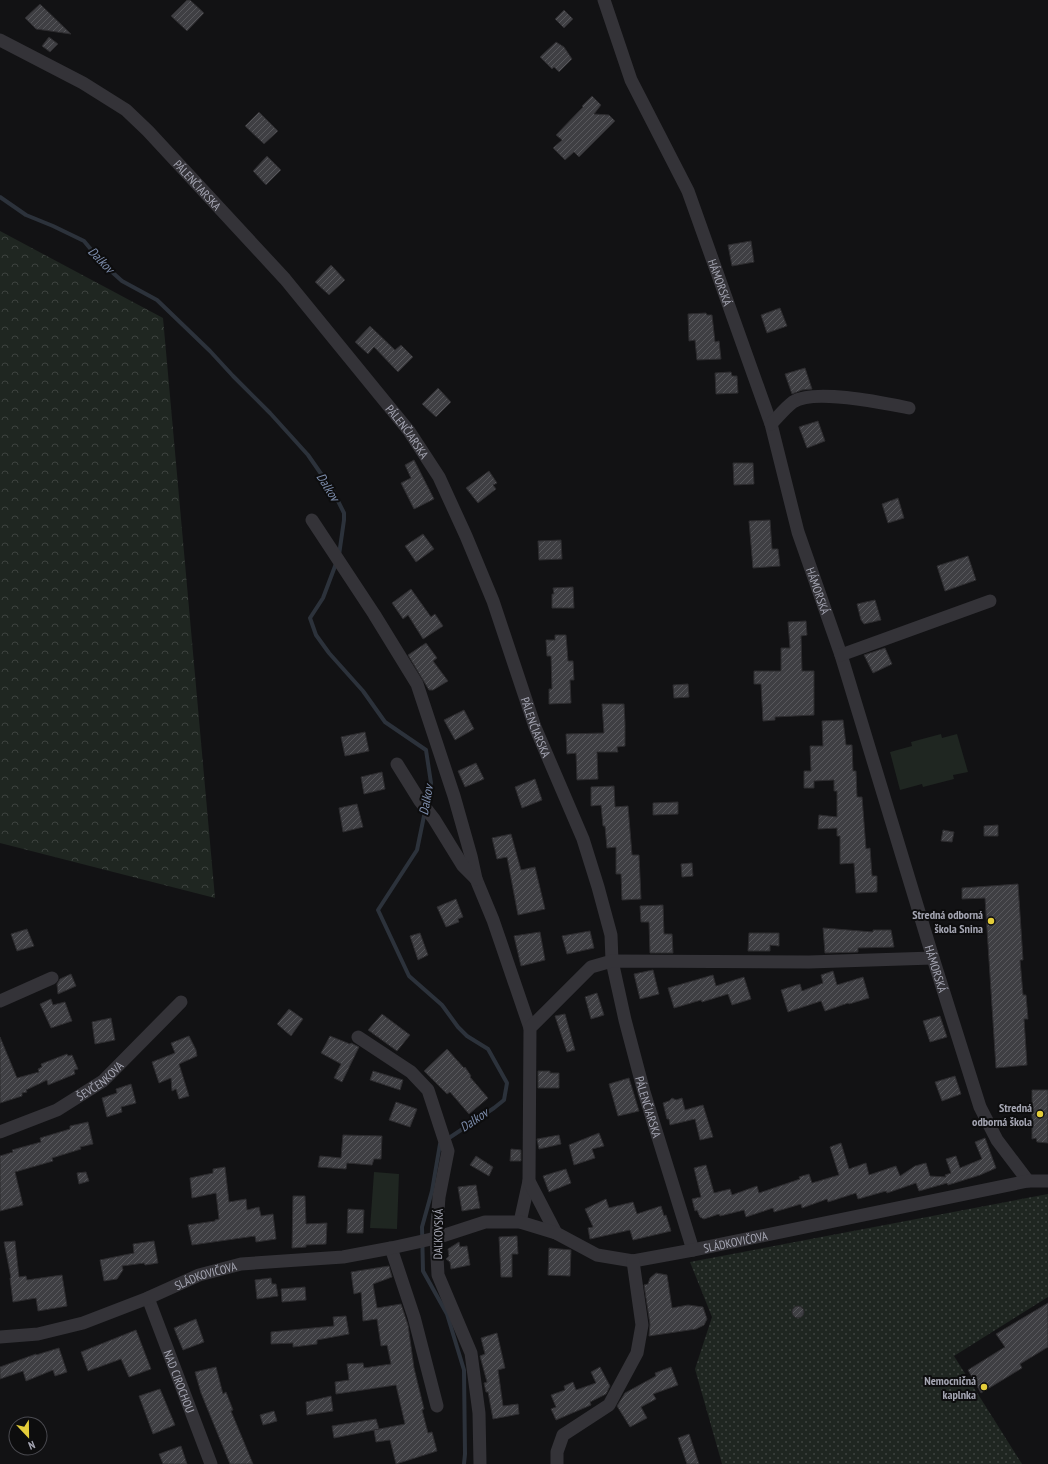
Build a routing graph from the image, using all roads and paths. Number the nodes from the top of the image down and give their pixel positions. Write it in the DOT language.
graph roads {
  1 [pos="604,0"];
  2 [pos="0,40"];
  3 [pos="910,408"];
  4 [pos="771,424"];
  5 [pos="312,520"];
  6 [pos="990,601"];
  7 [pos="841,655"];
  8 [pos="397,764"];
  9 [pos="476,879"];
  10 [pos="933,958"];
  11 [pos="612,961"];
  12 [pos="52,978"];
  13 [pos="0,1001"];
  14 [pos="181,1002"];
  15 [pos="530,1028"];
  16 [pos="358,1037"];
  17 [pos="0,1132"];
  18 [pos="1048,1180"];
  19 [pos="529,1181"];
  20 [pos="1028,1181"];
  21 [pos="520,1222"];
  22 [pos="556,1233"];
  23 [pos="427,1240"];
  24 [pos="392,1248"];
  25 [pos="693,1250"];
  26 [pos="633,1261"];
  27 [pos="148,1298"];
  28 [pos="0,1337"];
  29 [pos="437,1406"];
  30 [pos="211,1464"];
  31 [pos="480,1464"];
  32 [pos="557,1464"];
  1 -- 4 [label="street, HÁMORSKÁ"];
  2 -- 11 [label="street, PÁLENČIARSKA"];
  3 -- 4 [label="street"];
  4 -- 7 [label="street, HÁMORSKÁ"];
  5 -- 9 [label="street"];
  6 -- 7 [label="street"];
  7 -- 10 [label="street, HÁMORSKÁ"];
  8 -- 9 [label="street"];
  9 -- 15 [label="street"];
  10 -- 11 [label="street"];
  10 -- 20 [label="street, HÁMORSKÁ"];
  11 -- 15 [label="street"];
  11 -- 25 [label="street, PÁLENČIARSKA"];
  12 -- 13 [label="street"];
  14 -- 17 [label="street, ŠEVČENKOVA"];
  15 -- 19 [label="street"];
  16 -- 23 [label="street, DAĽKOVSKÁ"];
  18 -- 20 [label="street, SLÁDKOVIČOVA"];
  19 -- 21 [label="street"];
  19 -- 22 [label="street"];
  20 -- 25 [label="street, SLÁDKOVIČOVA"];
  21 -- 22 [label="street, SLÁDKOVIČOVA"];
  21 -- 23 [label="street, SLÁDKOVIČOVA"];
  22 -- 26 [label="street, SLÁDKOVIČOVA"];
  23 -- 24 [label="street, SLÁDKOVIČOVA"];
  23 -- 31 [label="street, DAĽKOVSKÁ"];
  24 -- 27 [label="street, SLÁDKOVIČOVA"];
  24 -- 29 [label="street"];
  25 -- 26 [label="street, SLÁDKOVIČOVA"];
  26 -- 32 [label="street"];
  27 -- 28 [label="street, SLÁDKOVIČOVA"];
  27 -- 30 [label="street, NAD CIROCHOU"];
}
